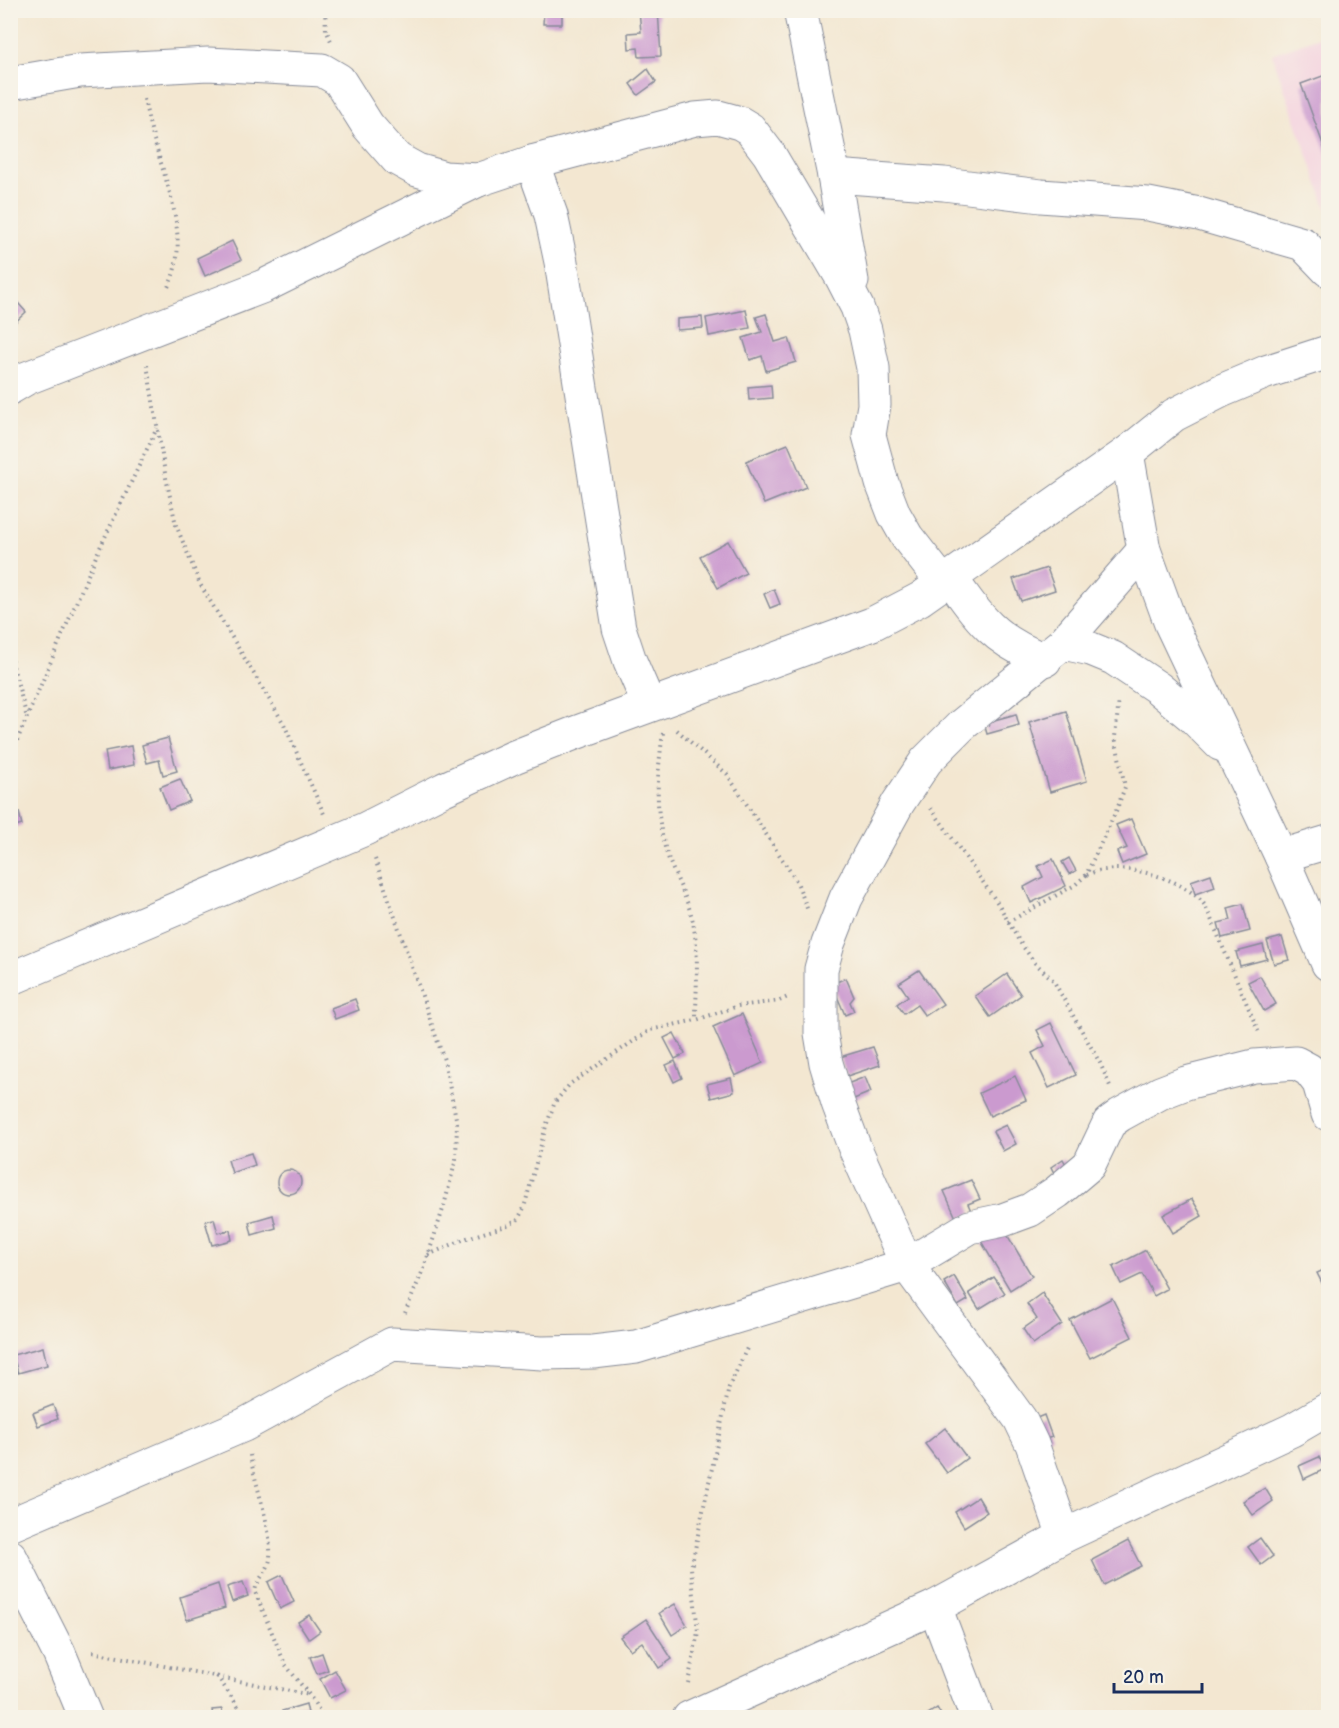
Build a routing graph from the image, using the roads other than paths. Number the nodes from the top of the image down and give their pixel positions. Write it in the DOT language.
graph roads {
  1 [pos="800,10"];
  2 [pos="10,84"];
  3 [pos="532,162"];
  4 [pos="834,176"];
  5 [pos="478,180"];
  6 [pos="1329,270"];
  7 [pos="857,307"];
  8 [pos="1329,352"];
  9 [pos="10,388"];
  10 [pos="1127,453"];
  11 [pos="1144,550"];
  12 [pos="947,580"];
  13 [pos="1054,651"];
  14 [pos="657,712"];
  15 [pos="1236,760"];
  16 [pos="1329,842"];
  17 [pos="1281,856"];
  18 [pos="1329,964"];
  19 [pos="10,979"];
  20 [pos="1329,1114"];
  21 [pos="907,1264"];
  22 [pos="1329,1408"];
  23 [pos="10,1525"];
  24 [pos="1064,1536"];
  25 [pos="10,1556"];
  26 [pos="935,1607"];
  27 [pos="86,1718"];
  28 [pos="689,1718"];
  29 [pos="977,1718"];
  1 -- 4 [label="street"];
  2 -- 5 [label="street"];
  3 -- 5 [label="street"];
  3 -- 7 [label="street"];
  3 -- 14 [label="street"];
  4 -- 6 [label="street"];
  4 -- 7 [label="street"];
  5 -- 9 [label="street"];
  7 -- 12 [label="street"];
  8 -- 10 [label="street"];
  10 -- 11 [label="street"];
  10 -- 12 [label="street"];
  11 -- 13 [label="street"];
  11 -- 15 [label="street"];
  12 -- 13 [label="street"];
  12 -- 14 [label="street"];
  13 -- 15 [label="street"];
  13 -- 21 [label="street"];
  14 -- 19 [label="street"];
  15 -- 17 [label="street"];
  16 -- 17 [label="street"];
  17 -- 18 [label="street"];
  20 -- 21 [label="street"];
  21 -- 23 [label="street"];
  21 -- 24 [label="street"];
  22 -- 24 [label="street"];
  24 -- 26 [label="street"];
  25 -- 27 [label="street"];
  26 -- 28 [label="street"];
  26 -- 29 [label="street"];
}
